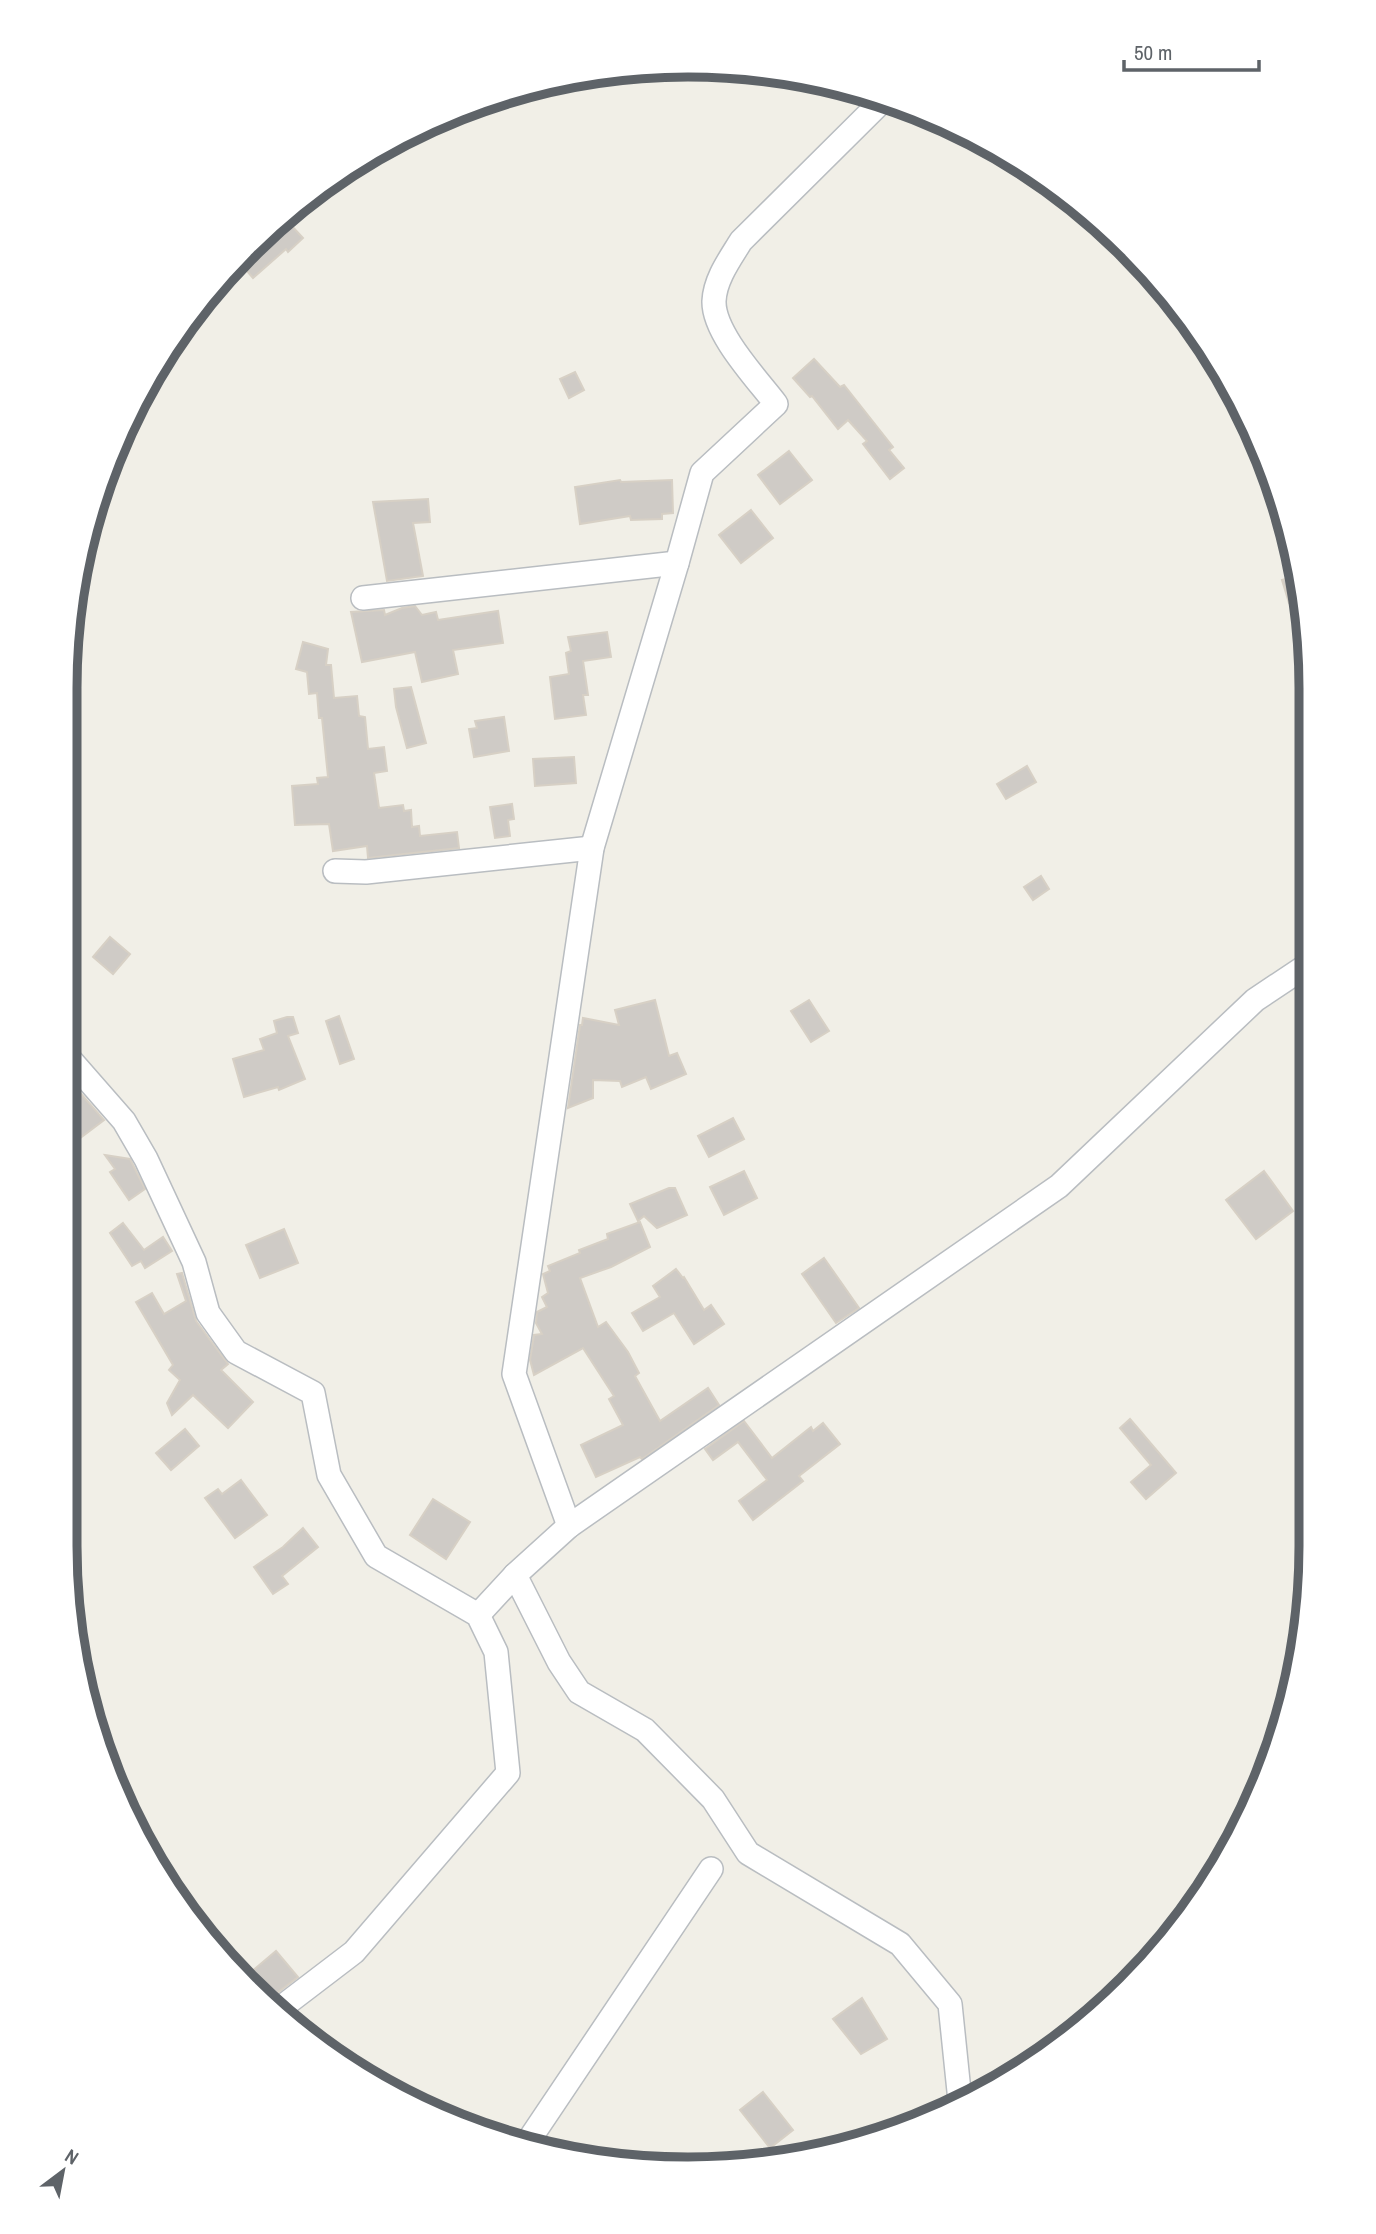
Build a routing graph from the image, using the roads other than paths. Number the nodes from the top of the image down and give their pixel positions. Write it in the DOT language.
graph roads {
  1 [pos="876,107"];
  2 [pos="677,563"];
  3 [pos="363,598"];
  4 [pos="592,848"];
  5 [pos="335,871"];
  6 [pos="1299,971"];
  7 [pos="77,1067"];
  8 [pos="569,1525"];
  9 [pos="507,1583"];
  10 [pos="478,1615"];
  11 [pos="711,1869"];
  12 [pos="285,2005"];
  13 [pos="959,2093"];
  14 [pos="531,2136"];
  1 -- 2 [label="street"];
  2 -- 3 [label="street"];
  2 -- 4 [label="street"];
  4 -- 5 [label="street"];
  4 -- 8 [label="street"];
  6 -- 8 [label="street"];
  7 -- 10 [label="street"];
  8 -- 9 [label="street"];
  9 -- 10 [label="street"];
  9 -- 13 [label="street"];
  10 -- 12 [label="street"];
  11 -- 14 [label="street"];
}
